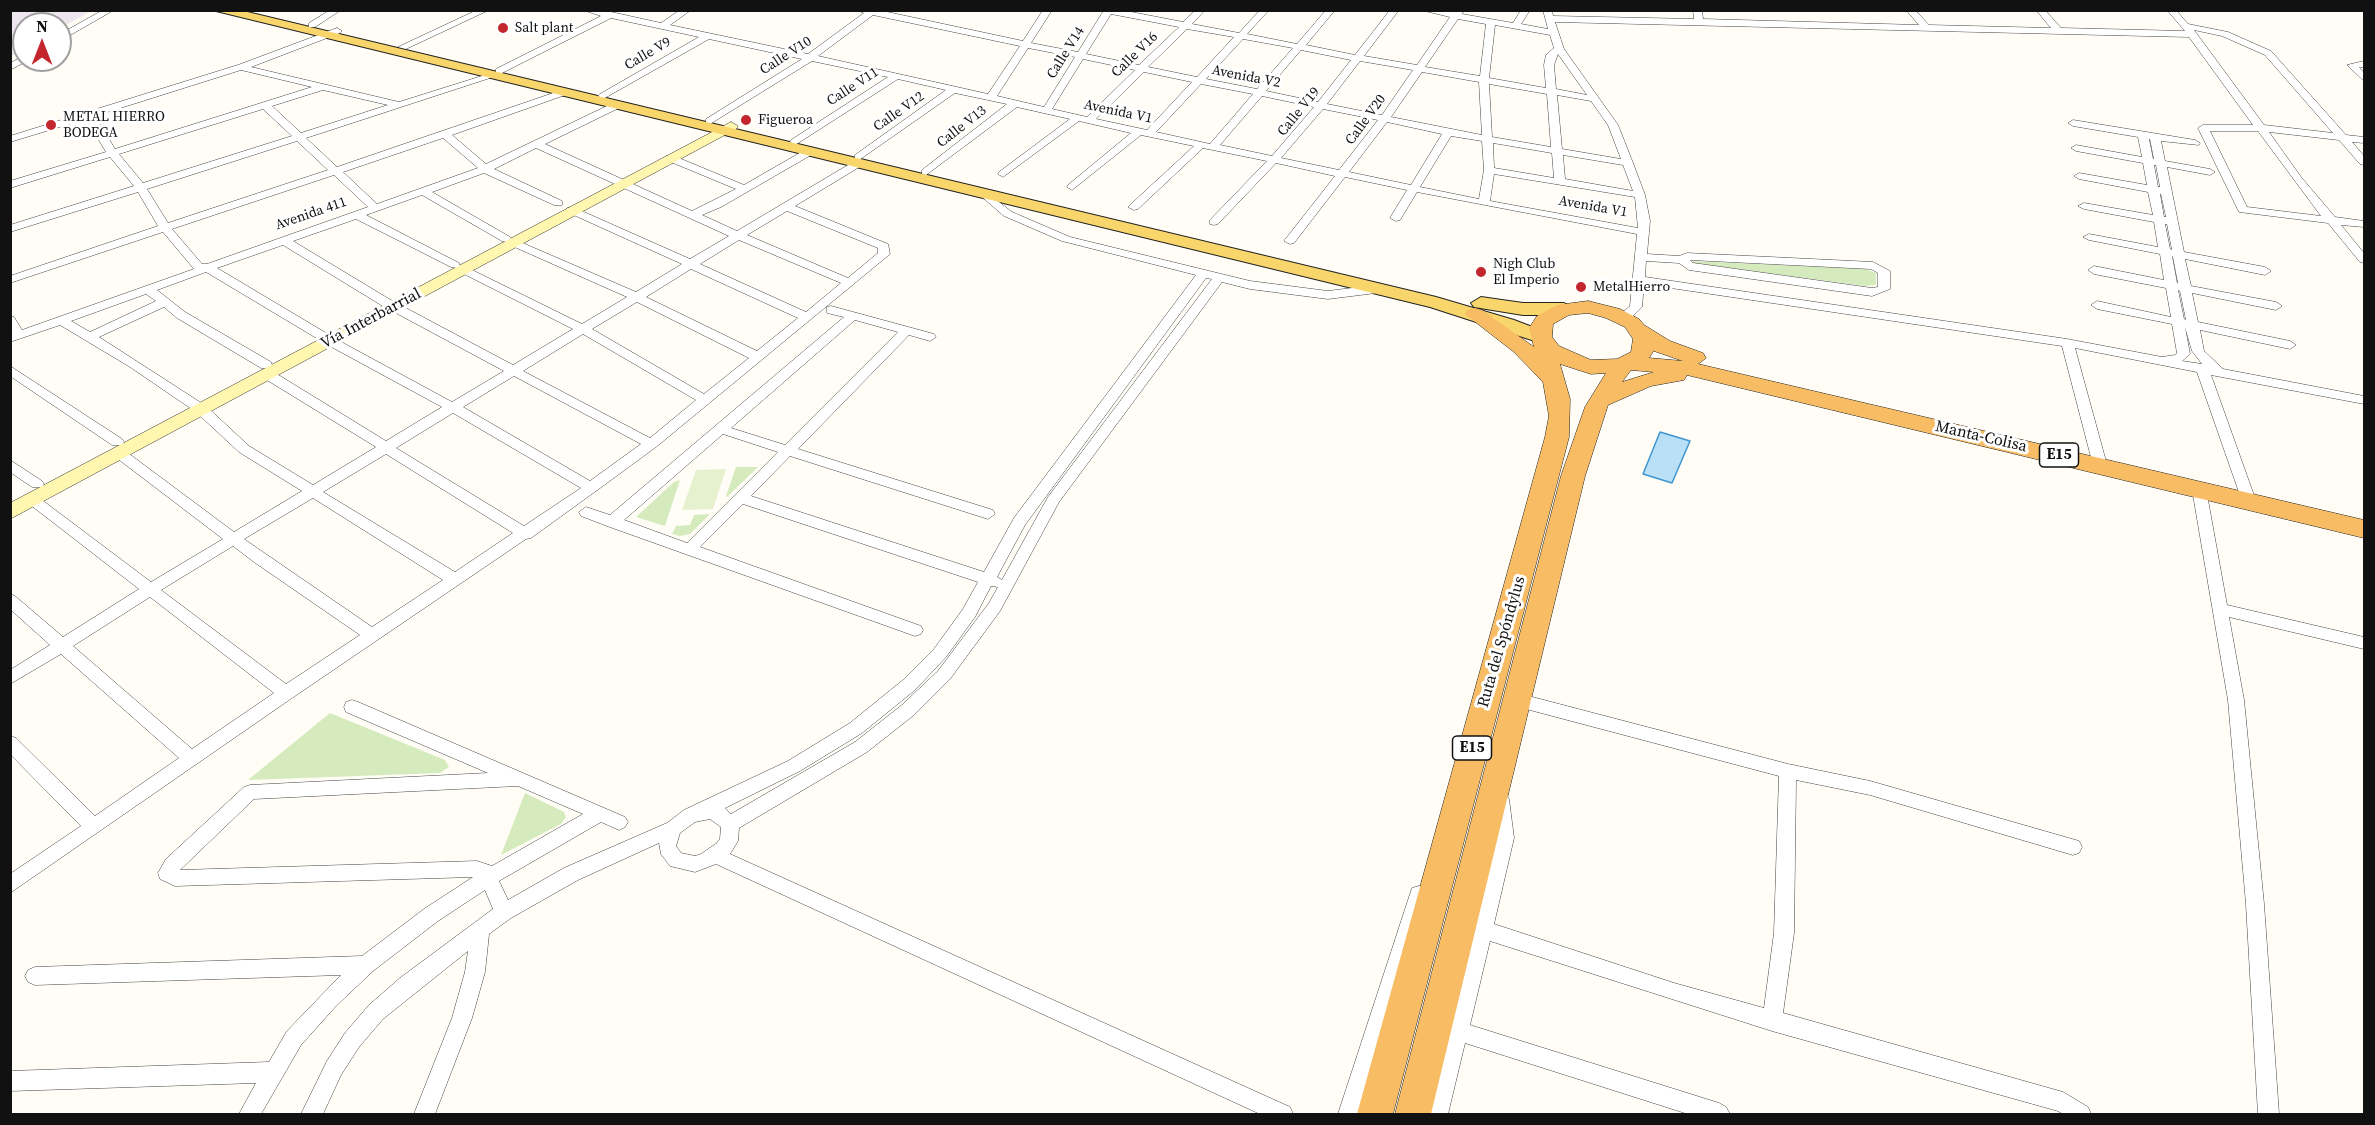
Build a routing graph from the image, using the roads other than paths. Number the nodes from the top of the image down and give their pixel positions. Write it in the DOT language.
graph roads {
  1 [pos="110,10"];
  2 [pos="219,10"];
  3 [pos="250,10"];
  4 [pos="337,10"];
  5 [pos="485,10"];
  6 [pos="587,10"];
  7 [pos="687,10"];
  8 [pos="860,10"];
  9 [pos="1048,10"];
  10 [pos="1201,10"];
  11 [pos="1265,10"];
  12 [pos="1331,10"];
  13 [pos="1395,10"];
  14 [pos="1425,10"];
  15 [pos="1526,10"];
  16 [pos="1697,10"];
  17 [pos="1910,10"];
  18 [pos="2040,10"];
  19 [pos="2171,10"];
  20 [pos="1109,11"];
  21 [pos="872,12"];
  22 [pos="1135,13"];
  23 [pos="1458,13"];
  24 [pos="1549,14"];
  25 [pos="609,15"];
  26 [pos="1491,22"];
  27 [pos="1699,22"];
  28 [pos="1185,25"];
  29 [pos="662,26"];
  30 [pos="1515,27"];
  31 [pos="1928,29"];
  32 [pos="2189,30"];
  33 [pos="72,31"];
  34 [pos="325,31"];
  35 [pos="2060,32"];
  36 [pos="1554,33"];
  37 [pos="706,36"];
  38 [pos="1241,36"];
  39 [pos="1023,46"];
  40 [pos="403,47"];
  41 [pos="1300,47"];
  42 [pos="1559,49"];
  43 [pos="811,57"];
  44 [pos="1080,58"];
  45 [pos="1358,58"];
  46 [pos="2364,64"];
  47 [pos="242,67"];
  48 [pos="1419,69"];
  49 [pos="1138,70"];
  50 [pos="494,74"];
  51 [pos="896,76"];
  52 [pos="2364,78"];
  53 [pos="1484,80"];
  54 [pos="1198,82"];
  55 [pos="322,87"];
  56 [pos="954,89"];
  57 [pos="1551,90"];
  58 [pos="562,93"];
  59 [pos="1259,93"];
  60 [pos="991,97"];
  61 [pos="1594,99"];
  62 [pos="609,101"];
  63 [pos="1015,103"];
  64 [pos="264,104"];
  65 [pos="399,105"];
  66 [pos="1321,105"];
  67 [pos="1046,111"];
  68 [pos="89,115"];
  69 [pos="1077,118"];
  70 [pos="1385,118"];
  71 [pos="1088,121"];
  72 [pos="2073,123"];
  73 [pos="718,126"];
  74 [pos="2261,129"];
  75 [pos="1448,132"];
  76 [pos="1144,133"];
  77 [pos="445,134"];
  78 [pos="2149,135"];
  79 [pos="299,137"];
  80 [pos="2344,138"];
  81 [pos="10,139"];
  82 [pos="1486,140"];
  83 [pos="2364,140"];
  84 [pos="2195,143"];
  85 [pos="538,146"];
  86 [pos="1207,146"];
  87 [pos="801,147"];
  88 [pos="2076,148"];
  89 [pos="112,153"];
  90 [pos="1558,153"];
  91 [pos="670,158"];
  92 [pos="858,160"];
  93 [pos="1275,160"];
  94 [pos="2153,162"];
  95 [pos="2364,162"];
  96 [pos="1628,163"];
  97 [pos="485,169"];
  98 [pos="1489,170"];
  99 [pos="335,171"];
  100 [pos="926,172"];
  101 [pos="2210,172"];
  102 [pos="1344,173"];
  103 [pos="1003,174"];
  104 [pos="2079,176"];
  105 [pos="618,182"];
  106 [pos="1560,182"];
  107 [pos="10,184"];
  108 [pos="1072,187"];
  109 [pos="141,188"];
  110 [pos="742,188"];
  111 [pos="1415,188"];
  112 [pos="2159,190"];
  113 [pos="423,191"];
  114 [pos="986,195"];
  115 [pos="1640,195"];
  116 [pos="1484,203"];
  117 [pos="2084,206"];
  118 [pos="375,207"];
  119 [pos="564,207"];
  120 [pos="788,207"];
  121 [pos="1134,207"];
  122 [pos="356,214"];
  123 [pos="694,214"];
  124 [pos="1396,218"];
  125 [pos="2158,220"];
  126 [pos="2330,220"];
  127 [pos="1214,222"];
  128 [pos="2171,222"];
  129 [pos="2364,224"];
  130 [pos="165,228"];
  131 [pos="10,230"];
  132 [pos="1643,232"];
  133 [pos="739,236"];
  134 [pos="2089,237"];
  135 [pos="283,240"];
  136 [pos="510,241"];
  137 [pos="1290,241"];
  138 [pos="2166,252"];
  139 [pos="2178,254"];
  140 [pos="1643,257"];
  141 [pos="1682,260"];
  142 [pos="2364,260"];
  143 [pos="690,265"];
  144 [pos="459,267"];
  145 [pos="203,268"];
  146 [pos="2094,270"];
  147 [pos="2265,271"];
  148 [pos="1203,274"];
  149 [pos="1219,278"];
  150 [pos="10,280"];
  151 [pos="1640,280"];
  152 [pos="848,282"];
  153 [pos="2172,286"];
  154 [pos="148,289"];
  155 [pos="1376,289"];
  156 [pos="2185,289"];
  157 [pos="637,297"];
  158 [pos="165,302"];
  159 [pos="389,304"];
  160 [pos="2097,305"];
  161 [pos="2276,306"];
  162 [pos="1564,309"];
  163 [pos="831,310"];
  164 [pos="1475,314"];
  165 [pos="805,316"];
  166 [pos="852,317"];
  167 [pos="59,319"];
  168 [pos="10,320"];
  169 [pos="2179,322"];
  170 [pos="1631,324"];
  171 [pos="2193,325"];
  172 [pos="583,329"];
  173 [pos="906,331"];
  174 [pos="15,337"];
  175 [pos="90,337"];
  176 [pos="930,337"];
  177 [pos="326,338"];
  178 [pos="1542,339"];
  179 [pos="2067,343"];
  180 [pos="2290,345"];
  181 [pos="2183,346"];
  182 [pos="2198,350"];
  183 [pos="758,357"];
  184 [pos="2158,360"];
  185 [pos="1626,364"];
  186 [pos="2202,368"];
  187 [pos="266,369"];
  188 [pos="10,370"];
  189 [pos="514,370"];
  190 [pos="1713,374"];
  191 [pos="2231,374"];
  192 [pos="1554,382"];
  193 [pos="705,399"];
  194 [pos="1600,400"];
  195 [pos="2364,400"];
  196 [pos="196,406"];
  197 [pos="452,407"];
  198 [pos="721,429"];
  199 [pos="651,444"];
  200 [pos="118,448"];
  201 [pos="384,448"];
  202 [pos="789,451"];
  203 [pos="2098,458"];
  204 [pos="10,465"];
  205 [pos="591,488"];
  206 [pos="2199,489"];
  207 [pos="35,492"];
  208 [pos="311,492"];
  209 [pos="2246,493"];
  210 [pos="742,498"];
  211 [pos="10,499"];
  212 [pos="10,512"];
  213 [pos="586,512"];
  214 [pos="988,514"];
  215 [pos="2364,515"];
  216 [pos="612,522"];
  217 [pos="2364,529"];
  218 [pos="526,534"];
  219 [pos="234,539"];
  220 [pos="690,549"];
  221 [pos="1534,575"];
  222 [pos="454,579"];
  223 [pos="988,579"];
  224 [pos="1007,586"];
  225 [pos="149,590"];
  226 [pos="10,600"];
  227 [pos="2220,609"];
  228 [pos="915,630"];
  229 [pos="371,635"];
  230 [pos="2364,643"];
  231 [pos="64,645"];
  232 [pos="10,678"];
  233 [pos="286,693"];
  234 [pos="1517,700"];
  235 [pos="352,707"];
  236 [pos="10,743"];
  237 [pos="192,759"];
  238 [pos="1467,768"];
  239 [pos="1788,771"];
  240 [pos="1498,776"];
  241 [pos="520,779"];
  242 [pos="700,812"];
  243 [pos="599,814"];
  244 [pos="619,822"];
  245 [pos="730,824"];
  246 [pos="94,828"];
  247 [pos="673,828"];
  248 [pos="2073,847"];
  249 [pos="716,856"];
  250 [pos="489,877"];
  251 [pos="10,885"];
  252 [pos="504,912"];
  253 [pos="480,930"];
  254 [pos="1484,930"];
  255 [pos="366,965"];
  256 [pos="35,976"];
  257 [pos="1772,1021"];
  258 [pos="1459,1031"];
  259 [pos="272,1072"];
  260 [pos="10,1081"];
  261 [pos="250,1114"];
  262 [pos="312,1114"];
  263 [pos="425,1114"];
  264 [pos="1283,1114"];
  265 [pos="1348,1114"];
  266 [pos="1375,1114"];
  267 [pos="1413,1114"];
  268 [pos="1438,1114"];
  269 [pos="1719,1114"];
  270 [pos="2081,1114"];
  271 [pos="2270,1114"];
  1 -- 33 [label="street"];
  2 -- 34 [label="main road"];
  3 -- 34 [label="main road"];
  4 -- 34 [label="street"];
  5 -- 40 [label="street"];
  6 -- 25 [label="street, Avenida V1"];
  7 -- 29 [label="street"];
  8 -- 21 [label="street, Avenida V2"];
  9 -- 39 [label="street, Calle V13"];
  10 -- 28 [label="street, Calle V16"];
  11 -- 38 [label="street"];
  12 -- 41 [label="street"];
  13 -- 45 [label="street, Calle V19"];
  14 -- 23 [label="street"];
  15 -- 30 [label="street"];
  16 -- 27 [label="street"];
  17 -- 31 [label="street"];
  18 -- 35 [label="street"];
  19 -- 32 [label="street"];
  20 -- 22 [label="street"];
  20 -- 44 [label="street, Calle V14"];
  21 -- 39 [label="street, Avenida V2"];
  21 -- 43 [label="street, Calle V10"];
  22 -- 28 [label="street"];
  23 -- 26 [label="street"];
  23 -- 48 [label="street, Calle V20"];
  24 -- 27 [label="street"];
  24 -- 36 [label="street"];
  25 -- 29 [label="street, Avenida V1"];
  25 -- 50 [label="street"];
  26 -- 30 [label="street"];
  26 -- 53 [label="street"];
  27 -- 31 [label="street"];
  28 -- 38 [label="street"];
  28 -- 49 [label="street, Calle V16"];
  29 -- 37 [label="street, Avenida V1"];
  30 -- 36 [label="street"];
  31 -- 35 [label="street"];
  32 -- 35 [label="street"];
  32 -- 74 [label="street"];
  32 -- 80 [label="street"];
  34 -- 40 [label="main road"];
  34 -- 47 [label="street"];
  34 -- 50 [label="main road"];
  36 -- 42 [label="street"];
  37 -- 43 [label="street, Avenida V1"];
  37 -- 62 [label="street, Calle V9"];
  38 -- 41 [label="street"];
  38 -- 54 [label="street"];
  39 -- 44 [label="street, Avenida V2"];
  39 -- 60 [label="street, Calle V13"];
  40 -- 50 [label="main road"];
  41 -- 45 [label="street"];
  41 -- 59 [label="street"];
  42 -- 57 [label="street"];
  42 -- 61 [label="street"];
  43 -- 51 [label="street, Avenida V1"];
  43 -- 73 [label="street, Calle V10"];
  44 -- 49 [label="street, Avenida V2"];
  44 -- 67 [label="street, Calle V14"];
  45 -- 48 [label="street"];
  45 -- 66 [label="street, Calle V19"];
  46 -- 52 [label="street"];
  47 -- 55 [label="street"];
  47 -- 68 [label="street"];
  48 -- 53 [label="street"];
  48 -- 70 [label="street, Calle V20"];
  49 -- 54 [label="street, Avenida V2"];
  49 -- 71 [label="street, Calle V16"];
  50 -- 58 [label="main road"];
  50 -- 62 [label="main road"];
  50 -- 65 [label="street"];
  51 -- 56 [label="street, Avenida V1"];
  51 -- 87 [label="street, Calle V11"];
  53 -- 57 [label="street"];
  53 -- 82 [label="street"];
  54 -- 59 [label="street, Avenida V2"];
  54 -- 76 [label="street"];
  55 -- 64 [label="street"];
  55 -- 65 [label="street"];
  56 -- 60 [label="street, Avenida V1"];
  56 -- 92 [label="street, Calle V12"];
  57 -- 61 [label="street"];
  57 -- 90 [label="street"];
  58 -- 62 [label="main road"];
  58 -- 77 [label="street"];
  59 -- 66 [label="street, Avenida V2"];
  59 -- 86 [label="street"];
  60 -- 63 [label="street, Avenida V1"];
  61 -- 96 [label="street"];
  62 -- 73 [label="main road"];
  62 -- 85 [label="street, Avenida 411"];
  63 -- 67 [label="street, Avenida V1"];
  63 -- 100 [label="street, Calle V13"];
  64 -- 79 [label="street"];
  64 -- 89 [label="street"];
  65 -- 79 [label="street"];
  66 -- 70 [label="street, Avenida V2"];
  66 -- 93 [label="street, Calle V19"];
  67 -- 69 [label="street, Avenida V1"];
  68 -- 81 [label="street"];
  68 -- 89 [label="street"];
  69 -- 71 [label="street, Avenida V1"];
  69 -- 103 [label="street"];
  70 -- 75 [label="street, Avenida V2"];
  70 -- 102 [label="street, Calle V20"];
  71 -- 76 [label="street, Avenida V1"];
  72 -- 78 [label="street"];
  73 -- 87 [label="main road"];
  73 -- 91 [label="main road, Vía Interbarrial"];
  73 -- 105 [label="main road, Vía Interbarrial"];
  74 -- 80 [label="street"];
  74 -- 126 [label="street"];
  74 -- 126 [label="street"];
  75 -- 82 [label="street, Avenida V2"];
  75 -- 111 [label="street"];
  76 -- 86 [label="street, Avenida V1"];
  76 -- 108 [label="street"];
  77 -- 97 [label="street"];
  77 -- 99 [label="street"];
  78 -- 84 [label="street"];
  78 -- 94 [label="street"];
  79 -- 99 [label="street"];
  79 -- 109 [label="street"];
  80 -- 83 [label="street"];
  80 -- 95 [label="street"];
  82 -- 90 [label="street, Avenida V2"];
  82 -- 98 [label="street"];
  85 -- 97 [label="street, Avenida 411"];
  85 -- 105 [label="street"];
  86 -- 93 [label="street, Avenida V1"];
  86 -- 121 [label="street"];
  87 -- 92 [label="main road"];
  87 -- 110 [label="street, Calle V11"];
  88 -- 94 [label="street"];
  89 -- 107 [label="street"];
  89 -- 109 [label="street"];
  90 -- 96 [label="street, Avenida V2"];
  90 -- 106 [label="street"];
  91 -- 105 [label="main road, Vía Interbarrial"];
  91 -- 110 [label="street"];
  92 -- 100 [label="main road"];
  92 -- 114 [label="main road"];
  92 -- 120 [label="street, Calle V12"];
  93 -- 102 [label="street, Avenida V1"];
  93 -- 127 [label="street, Calle V19"];
  94 -- 101 [label="street"];
  94 -- 112 [label="street"];
  96 -- 115 [label="street"];
  97 -- 113 [label="street, Avenida 411"];
  97 -- 119 [label="street"];
  98 -- 106 [label="street"];
  98 -- 116 [label="street"];
  99 -- 118 [label="street"];
  99 -- 130 [label="street"];
  100 -- 162 [label="main road"];
  102 -- 111 [label="street, Avenida V1"];
  102 -- 137 [label="street, Calle V20"];
  104 -- 112 [label="street"];
  105 -- 119 [label="main road, Vía Interbarrial"];
  105 -- 123 [label="street"];
  105 -- 136 [label="main road, Vía Interbarrial"];
  106 -- 115 [label="street"];
  109 -- 130 [label="street"];
  109 -- 131 [label="street"];
  110 -- 123 [label="street, Calle V11"];
  111 -- 116 [label="street, Avenida V1"];
  111 -- 124 [label="street"];
  112 -- 125 [label="street"];
  112 -- 128 [label="street"];
  113 -- 118 [label="street, Avenida 411"];
  113 -- 136 [label="street"];
  114 -- 148 [label="street"];
  114 -- 155 [label="main road"];
  115 -- 132 [label="street"];
  116 -- 132 [label="street, Avenida V1"];
  117 -- 125 [label="street"];
  118 -- 122 [label="street, Avenida 411"];
  119 -- 136 [label="main road, Vía Interbarrial"];
  119 -- 143 [label="street"];
  120 -- 133 [label="street, Calle V12"];
  120 -- 152 [label="street"];
  122 -- 135 [label="street, Avenida 411"];
  122 -- 144 [label="street"];
  123 -- 133 [label="street"];
  125 -- 128 [label="street"];
  125 -- 138 [label="street"];
  126 -- 129 [label="street"];
  126 -- 142 [label="street"];
  128 -- 139 [label="street"];
  130 -- 145 [label="street"];
  130 -- 150 [label="street"];
  132 -- 140 [label="street"];
  133 -- 143 [label="street, Calle V12"];
  133 -- 152 [label="street"];
  134 -- 138 [label="street"];
  135 -- 145 [label="street, Avenida 411"];
  135 -- 159 [label="street"];
  136 -- 144 [label="main road, Vía Interbarrial"];
  136 -- 157 [label="street"];
  138 -- 139 [label="street"];
  138 -- 153 [label="street"];
  139 -- 147 [label="street"];
  139 -- 156 [label="street"];
  140 -- 141 [label="street"];
  140 -- 151 [label="street"];
  141 -- 141 [label="street"];
  143 -- 157 [label="street, Calle V12"];
  143 -- 165 [label="street"];
  144 -- 159 [label="main road, Vía Interbarrial"];
  144 -- 172 [label="street"];
  145 -- 154 [label="street, Avenida 411"];
  145 -- 177 [label="street"];
  146 -- 153 [label="street"];
  148 -- 149 [label="street"];
  148 -- 223 [label="street"];
  149 -- 155 [label="street"];
  149 -- 224 [label="street"];
  151 -- 170 [label="street"];
  151 -- 179 [label="street"];
  152 -- 165 [label="street"];
  153 -- 156 [label="street"];
  153 -- 169 [label="street"];
  154 -- 158 [label="street"];
  154 -- 167 [label="street, Avenida 411"];
  155 -- 164 [label="main road"];
  156 -- 161 [label="street"];
  156 -- 171 [label="street"];
  157 -- 172 [label="street, Calle V12"];
  157 -- 183 [label="street"];
  158 -- 175 [label="street"];
  158 -- 187 [label="street"];
  159 -- 177 [label="main road, Vía Interbarrial"];
  159 -- 189 [label="street"];
  160 -- 169 [label="street"];
  162 -- 170 [label="highway, E15"];
  162 -- 178 [label="highway"];
  163 -- 166 [label="street"];
  164 -- 178 [label="main road"];
  164 -- 192 [label="highway"];
  165 -- 183 [label="street"];
  166 -- 173 [label="street"];
  166 -- 198 [label="street"];
  167 -- 174 [label="street, Avenida 411"];
  167 -- 175 [label="street"];
  168 -- 174 [label="street"];
  169 -- 171 [label="street"];
  169 -- 181 [label="street"];
  170 -- 185 [label="highway, E15"];
  170 -- 203 [label="highway, Manta-Colisa / E15"];
  171 -- 180 [label="street"];
  171 -- 182 [label="street"];
  172 -- 189 [label="street, Calle V12"];
  172 -- 193 [label="street"];
  173 -- 176 [label="street"];
  173 -- 202 [label="street"];
  175 -- 196 [label="street"];
  177 -- 187 [label="main road, Vía Interbarrial"];
  177 -- 197 [label="street"];
  178 -- 185 [label="highway, E15"];
  178 -- 192 [label="highway, Ruta del Spóndylus / E15"];
  179 -- 184 [label="street"];
  179 -- 203 [label="street"];
  181 -- 182 [label="street"];
  181 -- 184 [label="street"];
  182 -- 191 [label="street"];
  183 -- 193 [label="street"];
  184 -- 186 [label="street"];
  185 -- 190 [label="highway, Manta-Colisa / E15"];
  185 -- 194 [label="highway, Ruta del Spóndylus / E15"];
  186 -- 191 [label="street"];
  186 -- 209 [label="street"];
  187 -- 196 [label="main road, Vía Interbarrial"];
  187 -- 201 [label="street"];
  188 -- 200 [label="street"];
  189 -- 197 [label="street, Calle V12"];
  189 -- 199 [label="street"];
  190 -- 194 [label="highway"];
  190 -- 203 [label="highway, Manta-Colisa / E15"];
  191 -- 195 [label="street"];
  192 -- 221 [label="highway, Ruta del Spóndylus / E15"];
  193 -- 199 [label="street"];
  194 -- 221 [label="highway, Ruta del Spóndylus / E15"];
  196 -- 200 [label="main road, Vía Interbarrial"];
  196 -- 208 [label="street"];
  197 -- 201 [label="street, Calle V12"];
  197 -- 205 [label="street"];
  198 -- 202 [label="street"];
  198 -- 216 [label="street"];
  199 -- 205 [label="street"];
  200 -- 207 [label="main road, Vía Interbarrial"];
  200 -- 219 [label="street"];
  201 -- 208 [label="street, Calle V12"];
  201 -- 218 [label="street"];
  202 -- 210 [label="street"];
  202 -- 214 [label="street"];
  203 -- 206 [label="highway, Manta-Colisa / E15"];
  203 -- 209 [label="highway, Manta-Colisa / E15"];
  204 -- 207 [label="street"];
  205 -- 218 [label="street"];
  206 -- 209 [label="highway, Manta-Colisa / E15"];
  206 -- 227 [label="street"];
  207 -- 211 [label="main road, Vía Interbarrial"];
  207 -- 212 [label="main road, Vía Interbarrial"];
  207 -- 225 [label="street"];
  208 -- 219 [label="street, Calle V12"];
  208 -- 222 [label="street"];
  209 -- 215 [label="highway, Manta-Colisa / E15"];
  209 -- 217 [label="highway, Manta-Colisa / E15"];
  210 -- 220 [label="street"];
  210 -- 223 [label="street"];
  213 -- 216 [label="street"];
  216 -- 220 [label="street"];
  218 -- 222 [label="street"];
  219 -- 225 [label="street, Calle V12"];
  219 -- 229 [label="street"];
  220 -- 228 [label="street"];
  221 -- 234 [label="highway, Ruta del Spóndylus / E15"];
  221 -- 238 [label="highway, Ruta del Spóndylus / E15"];
  222 -- 229 [label="street"];
  223 -- 224 [label="street"];
  223 -- 242 [label="street"];
  224 -- 245 [label="street"];
  225 -- 231 [label="street, Calle V12"];
  225 -- 233 [label="street"];
  226 -- 231 [label="street"];
  227 -- 230 [label="street"];
  227 -- 271 [label="street"];
  229 -- 233 [label="street"];
  231 -- 232 [label="street, Calle V12"];
  231 -- 237 [label="street"];
  233 -- 237 [label="street"];
  234 -- 239 [label="street"];
  234 -- 240 [label="highway, Ruta del Spóndylus / E15"];
  235 -- 241 [label="street"];
  236 -- 246 [label="street"];
  237 -- 246 [label="street"];
  238 -- 240 [label="highway"];
  238 -- 265 [label="street"];
  238 -- 266 [label="highway, Ruta del Spóndylus / E15"];
  239 -- 248 [label="street"];
  239 -- 257 [label="street"];
  240 -- 254 [label="street"];
  240 -- 267 [label="highway, Ruta del Spóndylus / E15"];
  241 -- 243 [label="street"];
  241 -- 250 [label="street"];
  242 -- 245 [label="street"];
  242 -- 247 [label="street"];
  243 -- 244 [label="street"];
  243 -- 250 [label="street"];
  245 -- 249 [label="street"];
  246 -- 251 [label="street"];
  247 -- 249 [label="street"];
  247 -- 252 [label="street"];
  249 -- 264 [label="street"];
  250 -- 252 [label="street"];
  250 -- 255 [label="street"];
  252 -- 253 [label="street"];
  253 -- 262 [label="street"];
  253 -- 263 [label="street"];
  254 -- 257 [label="street"];
  254 -- 258 [label="street"];
  255 -- 256 [label="street"];
  255 -- 259 [label="street"];
  257 -- 270 [label="street"];
  258 -- 268 [label="street"];
  258 -- 269 [label="street"];
  259 -- 260 [label="street"];
  259 -- 261 [label="street"];
}
